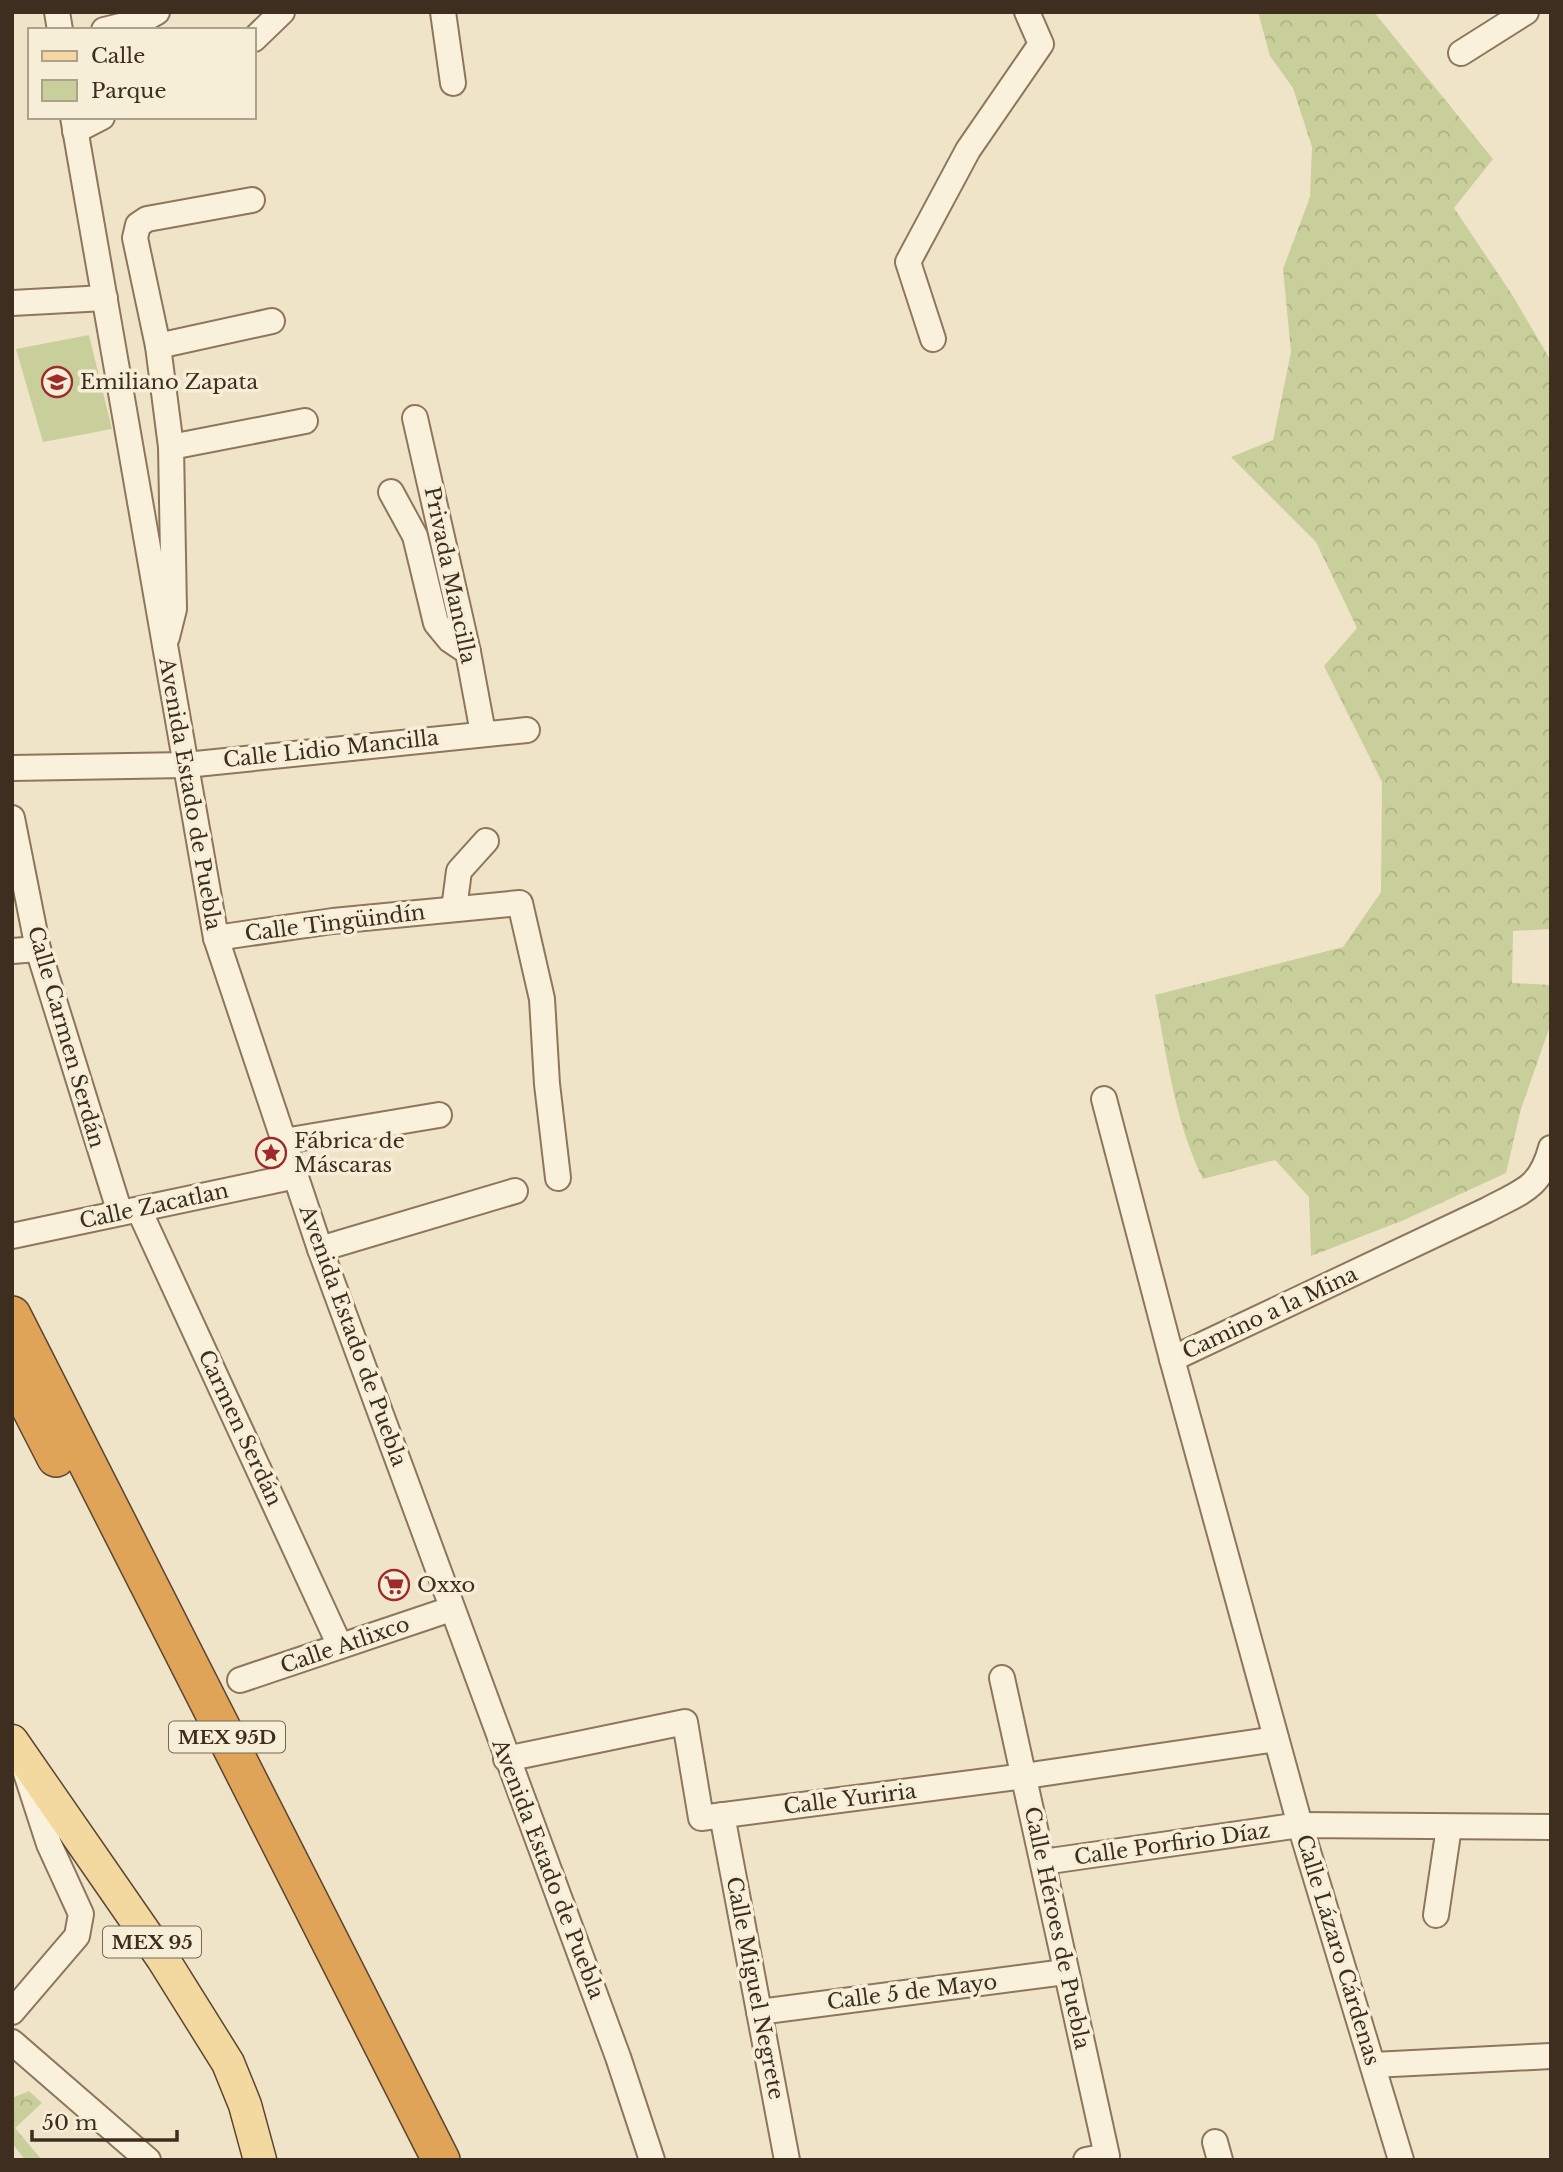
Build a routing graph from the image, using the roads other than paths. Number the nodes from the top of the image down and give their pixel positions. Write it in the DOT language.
graph roads {
  1 [pos="157,12"];
  2 [pos="282,12"];
  3 [pos="443,12"];
  4 [pos="1027,12"];
  5 [pos="1526,12"];
  6 [pos="113,28"];
  7 [pos="256,37"];
  8 [pos="1461,53"];
  9 [pos="453,83"];
  10 [pos="94,119"];
  11 [pos="74,124"];
  12 [pos="251,200"];
  13 [pos="105,298"];
  14 [pos="12,303"];
  15 [pos="272,321"];
  16 [pos="933,340"];
  17 [pos="158,346"];
  18 [pos="415,418"];
  19 [pos="305,421"];
  20 [pos="171,447"];
  21 [pos="391,492"];
  22 [pos="164,647"];
  23 [pos="468,652"];
  24 [pos="527,730"];
  25 [pos="483,733"];
  26 [pos="186,765"];
  27 [pos="12,768"];
  28 [pos="12,818"];
  29 [pos="486,841"];
  30 [pos="454,909"];
  31 [pos="216,938"];
  32 [pos="38,949"];
  33 [pos="12,951"];
  34 [pos="1104,1098"];
  35 [pos="439,1115"];
  36 [pos="284,1141"];
  37 [pos="1551,1147"];
  38 [pos="296,1176"];
  39 [pos="558,1178"];
  40 [pos="515,1191"];
  41 [pos="130,1212"];
  42 [pos="12,1236"];
  43 [pos="320,1249"];
  44 [pos="12,1314"];
  45 [pos="1172,1359"];
  46 [pos="12,1372"];
  47 [pos="451,1609"];
  48 [pos="340,1646"];
  49 [pos="1002,1678"];
  50 [pos="240,1680"];
  51 [pos="1276,1739"];
  52 [pos="16,1746"];
  53 [pos="506,1759"];
  54 [pos="1025,1776"];
  55 [pos="722,1815"];
  56 [pos="1300,1825"];
  57 [pos="1449,1827"];
  58 [pos="1551,1827"];
  59 [pos="1044,1863"];
  60 [pos="1436,1915"];
  61 [pos="1065,1972"];
  62 [pos="12,2012"];
  63 [pos="759,2012"];
  64 [pos="12,2042"];
  65 [pos="1551,2056"];
  66 [pos="1373,2065"];
  67 [pos="148,2160"];
  68 [pos="260,2160"];
  69 [pos="414,2160"];
  70 [pos="441,2160"];
  71 [pos="652,2160"];
  72 [pos="787,2160"];
  73 [pos="1086,2160"];
  74 [pos="1401,2160"];
  1 -- 6 [label="street"];
  2 -- 7 [label="street"];
  3 -- 9 [label="street"];
  4 -- 16 [label="street"];
  5 -- 8 [label="street"];
  10 -- 11 [label="street"];
  11 -- 13 [label="street, Avenida Estado de Puebla"];
  12 -- 17 [label="street"];
  13 -- 14 [label="street"];
  13 -- 22 [label="street, Avenida Estado de Puebla"];
  15 -- 17 [label="street"];
  17 -- 20 [label="street"];
  18 -- 23 [label="street, Privada Mancilla"];
  19 -- 20 [label="street"];
  20 -- 22 [label="street"];
  21 -- 23 [label="street"];
  22 -- 26 [label="street, Avenida Estado de Puebla"];
  23 -- 25 [label="street, Privada Mancilla"];
  24 -- 25 [label="street, Calle Lidio Mancilla"];
  25 -- 26 [label="street, Calle Lidio Mancilla"];
  26 -- 27 [label="street, Calle Lidio Mancilla"];
  26 -- 31 [label="street, Avenida Estado de Puebla"];
  28 -- 32 [label="street, Calle Carmen Serdán"];
  29 -- 30 [label="street, Calle Tingüindín"];
  30 -- 31 [label="street, Calle Tingüindín"];
  30 -- 39 [label="street, Calle Tingüindín"];
  31 -- 36 [label="street, Avenida Estado de Puebla"];
  32 -- 33 [label="street"];
  32 -- 41 [label="street, Calle Carmen Serdán"];
  34 -- 45 [label="street"];
  35 -- 36 [label="street"];
  36 -- 38 [label="street, Avenida Estado de Puebla"];
  37 -- 45 [label="street, Camino a la Mina"];
  38 -- 41 [label="street, Calle Zacatlan"];
  38 -- 43 [label="street, Avenida Estado de Puebla"];
  40 -- 43 [label="street"];
  41 -- 42 [label="street, Calle Zacatlan"];
  41 -- 48 [label="street, Carmen Serdán"];
  43 -- 47 [label="street, Avenida Estado de Puebla"];
  44 -- 70 [label="highway, MEX 95D"];
  45 -- 51 [label="street, Camino a la Mina"];
  46 -- 69 [label="highway, MEX 95D"];
  47 -- 48 [label="street, Calle Atlixco"];
  47 -- 53 [label="street, Avenida Estado de Puebla"];
  48 -- 50 [label="street, Calle Atlixco"];
  49 -- 54 [label="street, Calle Héroes de Puebla"];
  51 -- 54 [label="street, Calle Yuriria"];
  51 -- 56 [label="street, Calle Lázaro Cárdenas"];
  52 -- 62 [label="street"];
  52 -- 68 [label="main road, MEX 95"];
  53 -- 55 [label="street"];
  53 -- 71 [label="street, Avenida Estado de Puebla"];
  54 -- 55 [label="street, Calle Yuriria"];
  54 -- 59 [label="street, Calle Héroes de Puebla"];
  55 -- 63 [label="street, Calle Miguel Negrete"];
  56 -- 57 [label="street, Calle Porfirio Díaz"];
  56 -- 59 [label="street, Calle Porfirio Díaz"];
  56 -- 66 [label="street, Calle Lázaro Cárdenas"];
  57 -- 58 [label="street, Calle Porfirio Díaz"];
  57 -- 60 [label="street"];
  59 -- 61 [label="street, Calle Héroes de Puebla"];
  61 -- 63 [label="street, Calle 5 de Mayo"];
  61 -- 73 [label="street, Calle Héroes de Puebla"];
  63 -- 72 [label="street, Calle Miguel Negrete"];
  64 -- 67 [label="street"];
  65 -- 66 [label="street"];
  66 -- 74 [label="street, Calle Lázaro Cárdenas"];
}
